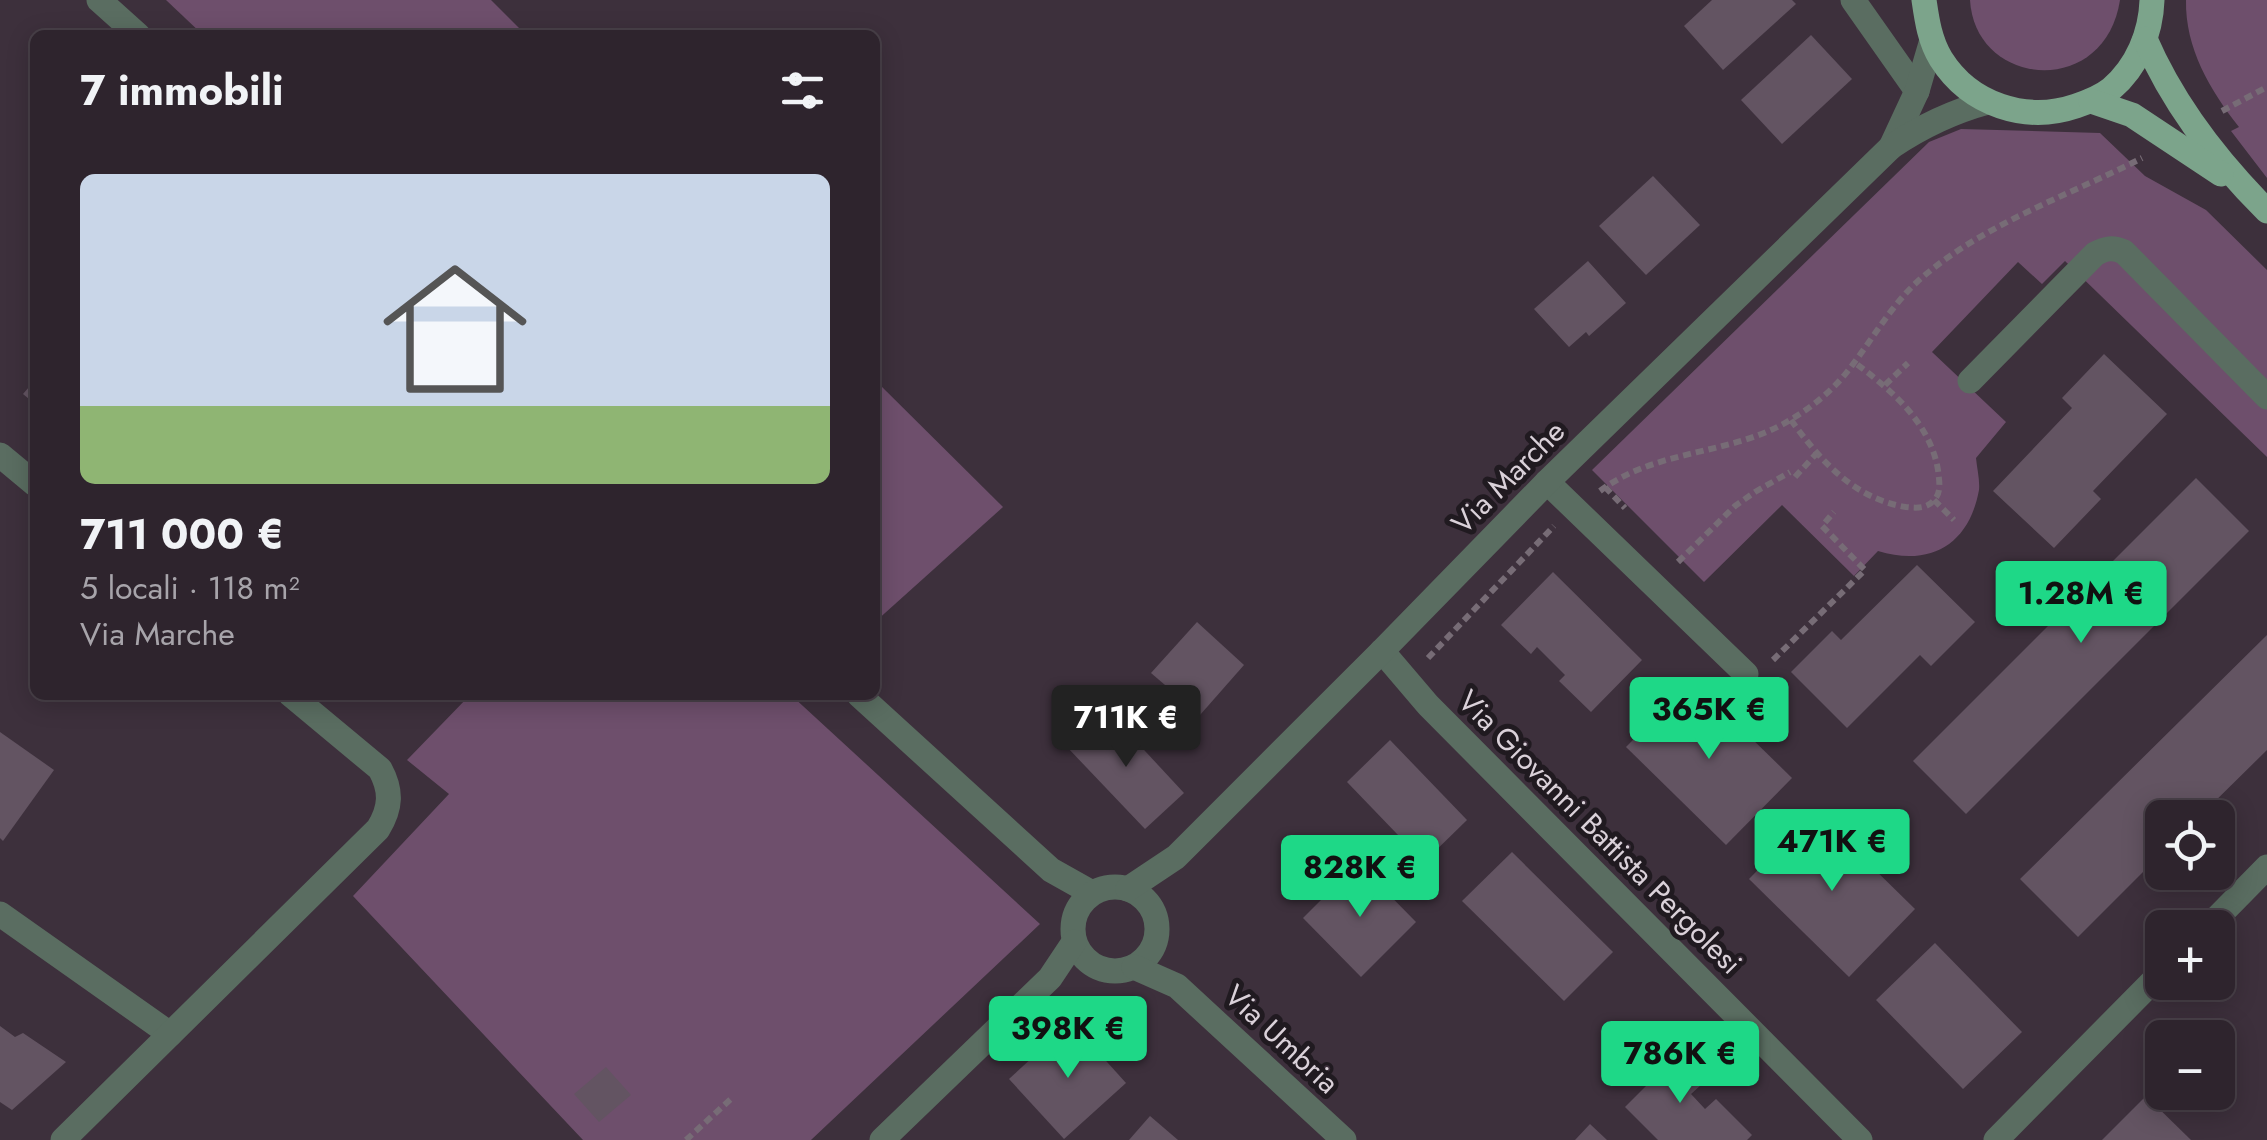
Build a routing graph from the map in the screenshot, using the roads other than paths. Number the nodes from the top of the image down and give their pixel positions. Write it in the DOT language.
graph roads {
  1 [pos="100,0"];
  2 [pos="1853,0"];
  3 [pos="1924,0"];
  4 [pos="2153,1"];
  5 [pos="133,30"];
  6 [pos="2145,39"];
  7 [pos="1932,40"];
  8 [pos="1917,91"];
  9 [pos="2091,100"];
  10 [pos="1988,102"];
  11 [pos="1891,148"];
  12 [pos="2258,202"];
  13 [pos="1970,381"];
  14 [pos="2267,397"];
  15 [pos="0,454"];
  16 [pos="30,480"];
  17 [pos="1547,482"];
  18 [pos="1382,651"];
  19 [pos="1746,674"];
  20 [pos="297,700"];
  21 [pos="864,700"];
  22 [pos="2267,867"];
  23 [pos="1050,870"];
  24 [pos="1092,893"];
  25 [pos="1137,895"];
  26 [pos="2225,910"];
  27 [pos="0,914"];
  28 [pos="1075,914"];
  29 [pos="1154,945"];
  30 [pos="1081,952"];
  31 [pos="1134,967"];
  32 [pos="1176,986"];
  33 [pos="2145,989"];
  34 [pos="170,1034"];
  35 [pos="63,1140"];
  36 [pos="882,1140"];
  37 [pos="1344,1140"];
  38 [pos="1860,1140"];
  39 [pos="1996,1140"];
  1 -- 5 [label="street"];
  2 -- 8 [label="street"];
  3 -- 7 [label="main road"];
  4 -- 6 [label="main road"];
  6 -- 9 [label="main road"];
  6 -- 12 [label="main road"];
  7 -- 8 [label="street, Via Marche"];
  7 -- 10 [label="main road"];
  8 -- 11 [label="street, Via Marche"];
  9 -- 10 [label="main road"];
  9 -- 12 [label="main road"];
  10 -- 11 [label="street, Via Marche"];
  11 -- 17 [label="street, Via Marche"];
  13 -- 14 [label="street"];
  15 -- 16 [label="street"];
  17 -- 18 [label="street, Via Marche"];
  17 -- 19 [label="street"];
  18 -- 25 [label="street, Via Marche"];
  18 -- 38 [label="street, Via Giovanni Battista Pergolesi"];
  20 -- 34 [label="street"];
  21 -- 23 [label="street"];
  22 -- 26 [label="street"];
  23 -- 24 [label="street"];
  23 -- 28 [label="street"];
  24 -- 25 [label="street"];
  24 -- 28 [label="street"];
  25 -- 29 [label="street"];
  27 -- 34 [label="street"];
  28 -- 30 [label="street"];
  29 -- 31 [label="street"];
  29 -- 32 [label="street, Via Umbria"];
  30 -- 31 [label="street"];
  30 -- 36 [label="street"];
  31 -- 32 [label="street, Via Umbria"];
  32 -- 37 [label="street, Via Umbria"];
  33 -- 39 [label="street"];
  34 -- 35 [label="street"];
}
